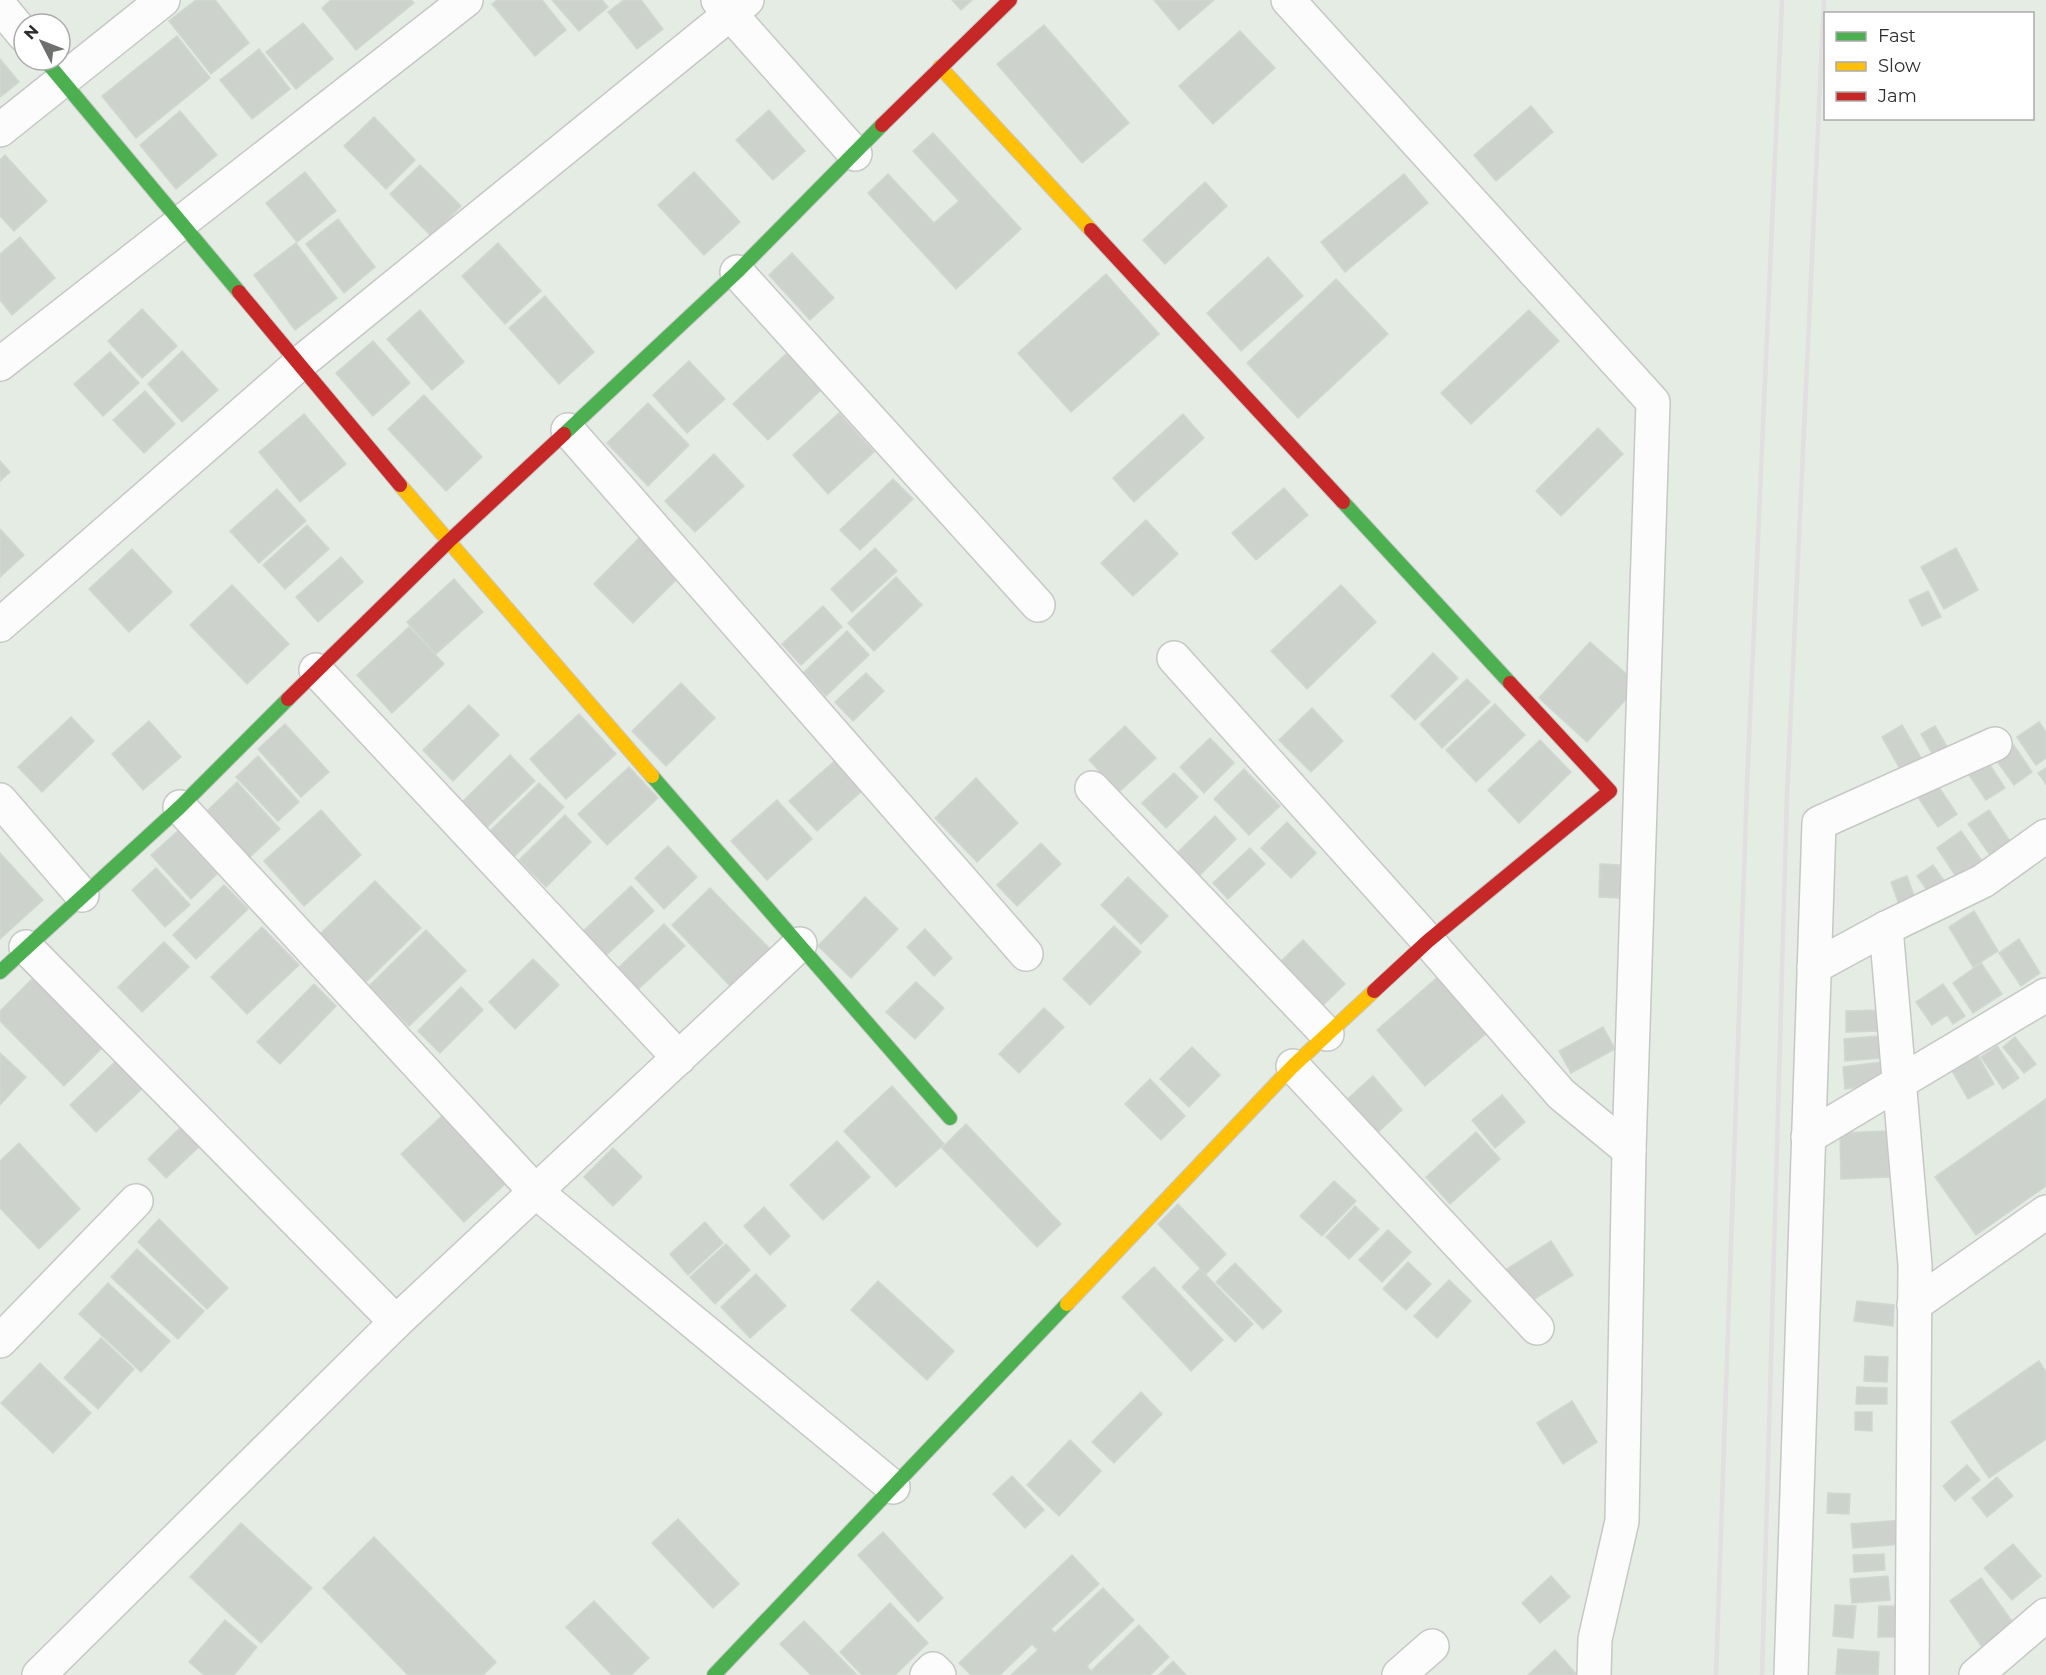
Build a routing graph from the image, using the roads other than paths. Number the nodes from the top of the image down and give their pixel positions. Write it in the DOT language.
graph roads {
  1 [pos="164,0"];
  2 [pos="466,0"];
  3 [pos="1010,0"];
  4 [pos="1288,0"];
  5 [pos="732,5"];
  6 [pos="0,6"];
  7 [pos="12,20"];
  8 [pos="72,58"];
  9 [pos="940,68"];
  10 [pos="51,72"];
  11 [pos="55,72"];
  12 [pos="0,130"];
  13 [pos="855,154"];
  14 [pos="181,223"];
  15 [pos="737,272"];
  16 [pos="0,364"];
  17 [pos="299,364"];
  18 [pos="568,430"];
  19 [pos="448,542"];
  20 [pos="1038,605"];
  21 [pos="0,625"];
  22 [pos="1174,658"];
  23 [pos="316,670"];
  24 [pos="1995,744"];
  25 [pos="1092,788"];
  26 [pos="0,800"];
  27 [pos="180,807"];
  28 [pos="2046,836"];
  29 [pos="81,895"];
  30 [pos="1886,928"];
  31 [pos="1428,941"];
  32 [pos="800,944"];
  33 [pos="26,947"];
  34 [pos="1026,954"];
  35 [pos="1814,967"];
  36 [pos="0,972"];
  37 [pos="2046,995"];
  38 [pos="1327,1034"];
  39 [pos="679,1058"];
  40 [pos="1293,1066"];
  41 [pos="1899,1083"];
  42 [pos="950,1118"];
  43 [pos="1808,1137"];
  44 [pos="1629,1150"];
  45 [pos="535,1191"];
  46 [pos="136,1201"];
  47 [pos="2046,1212"];
  48 [pos="1914,1305"];
  49 [pos="396,1322"];
  50 [pos="1537,1328"];
  51 [pos="0,1341"];
  52 [pos="893,1487"];
  53 [pos="2046,1615"];
  54 [pos="1432,1646"];
  55 [pos="39,1675"];
  56 [pos="714,1675"];
  57 [pos="927,1675"];
  58 [pos="939,1675"];
  59 [pos="1399,1675"];
  60 [pos="1594,1675"];
  61 [pos="1791,1675"];
  62 [pos="1912,1675"];
  63 [pos="1976,1675"];
  1 -- 8 [label="street"];
  2 -- 14 [label="street"];
  3 -- 9 [label="street"];
  4 -- 44 [label="street"];
  5 -- 13 [label="street"];
  5 -- 17 [label="street"];
  6 -- 7 [label="street"];
  9 -- 13 [label="street"];
  9 -- 31 [label="street"];
  10 -- 12 [label="street"];
  11 -- 14 [label="street"];
  13 -- 15 [label="street"];
  14 -- 16 [label="street"];
  14 -- 17 [label="street"];
  15 -- 18 [label="street"];
  15 -- 20 [label="street"];
  17 -- 19 [label="street"];
  17 -- 21 [label="street"];
  18 -- 19 [label="street"];
  18 -- 34 [label="street"];
  19 -- 23 [label="street"];
  19 -- 32 [label="street"];
  22 -- 31 [label="street"];
  23 -- 27 [label="street"];
  23 -- 39 [label="street"];
  24 -- 35 [label="street"];
  25 -- 38 [label="street"];
  26 -- 29 [label="street"];
  27 -- 29 [label="street"];
  27 -- 45 [label="street"];
  28 -- 30 [label="street"];
  29 -- 33 [label="street"];
  30 -- 35 [label="street"];
  30 -- 41 [label="street"];
  31 -- 38 [label="street"];
  31 -- 44 [label="street"];
  32 -- 39 [label="street"];
  32 -- 42 [label="street"];
  33 -- 36 [label="street"];
  33 -- 49 [label="street"];
  35 -- 43 [label="street"];
  37 -- 41 [label="street"];
  38 -- 40 [label="street"];
  39 -- 45 [label="street"];
  40 -- 50 [label="street"];
  40 -- 52 [label="street"];
  41 -- 43 [label="street"];
  41 -- 48 [label="street"];
  43 -- 61 [label="street"];
  44 -- 60 [label="street"];
  45 -- 49 [label="street"];
  45 -- 52 [label="street"];
  46 -- 51 [label="street"];
  47 -- 48 [label="street"];
  48 -- 62 [label="street"];
  49 -- 55 [label="street"];
  52 -- 56 [label="street"];
  53 -- 63 [label="street"];
  54 -- 59 [label="street"];
  57 -- 58 [label="street"];
}
